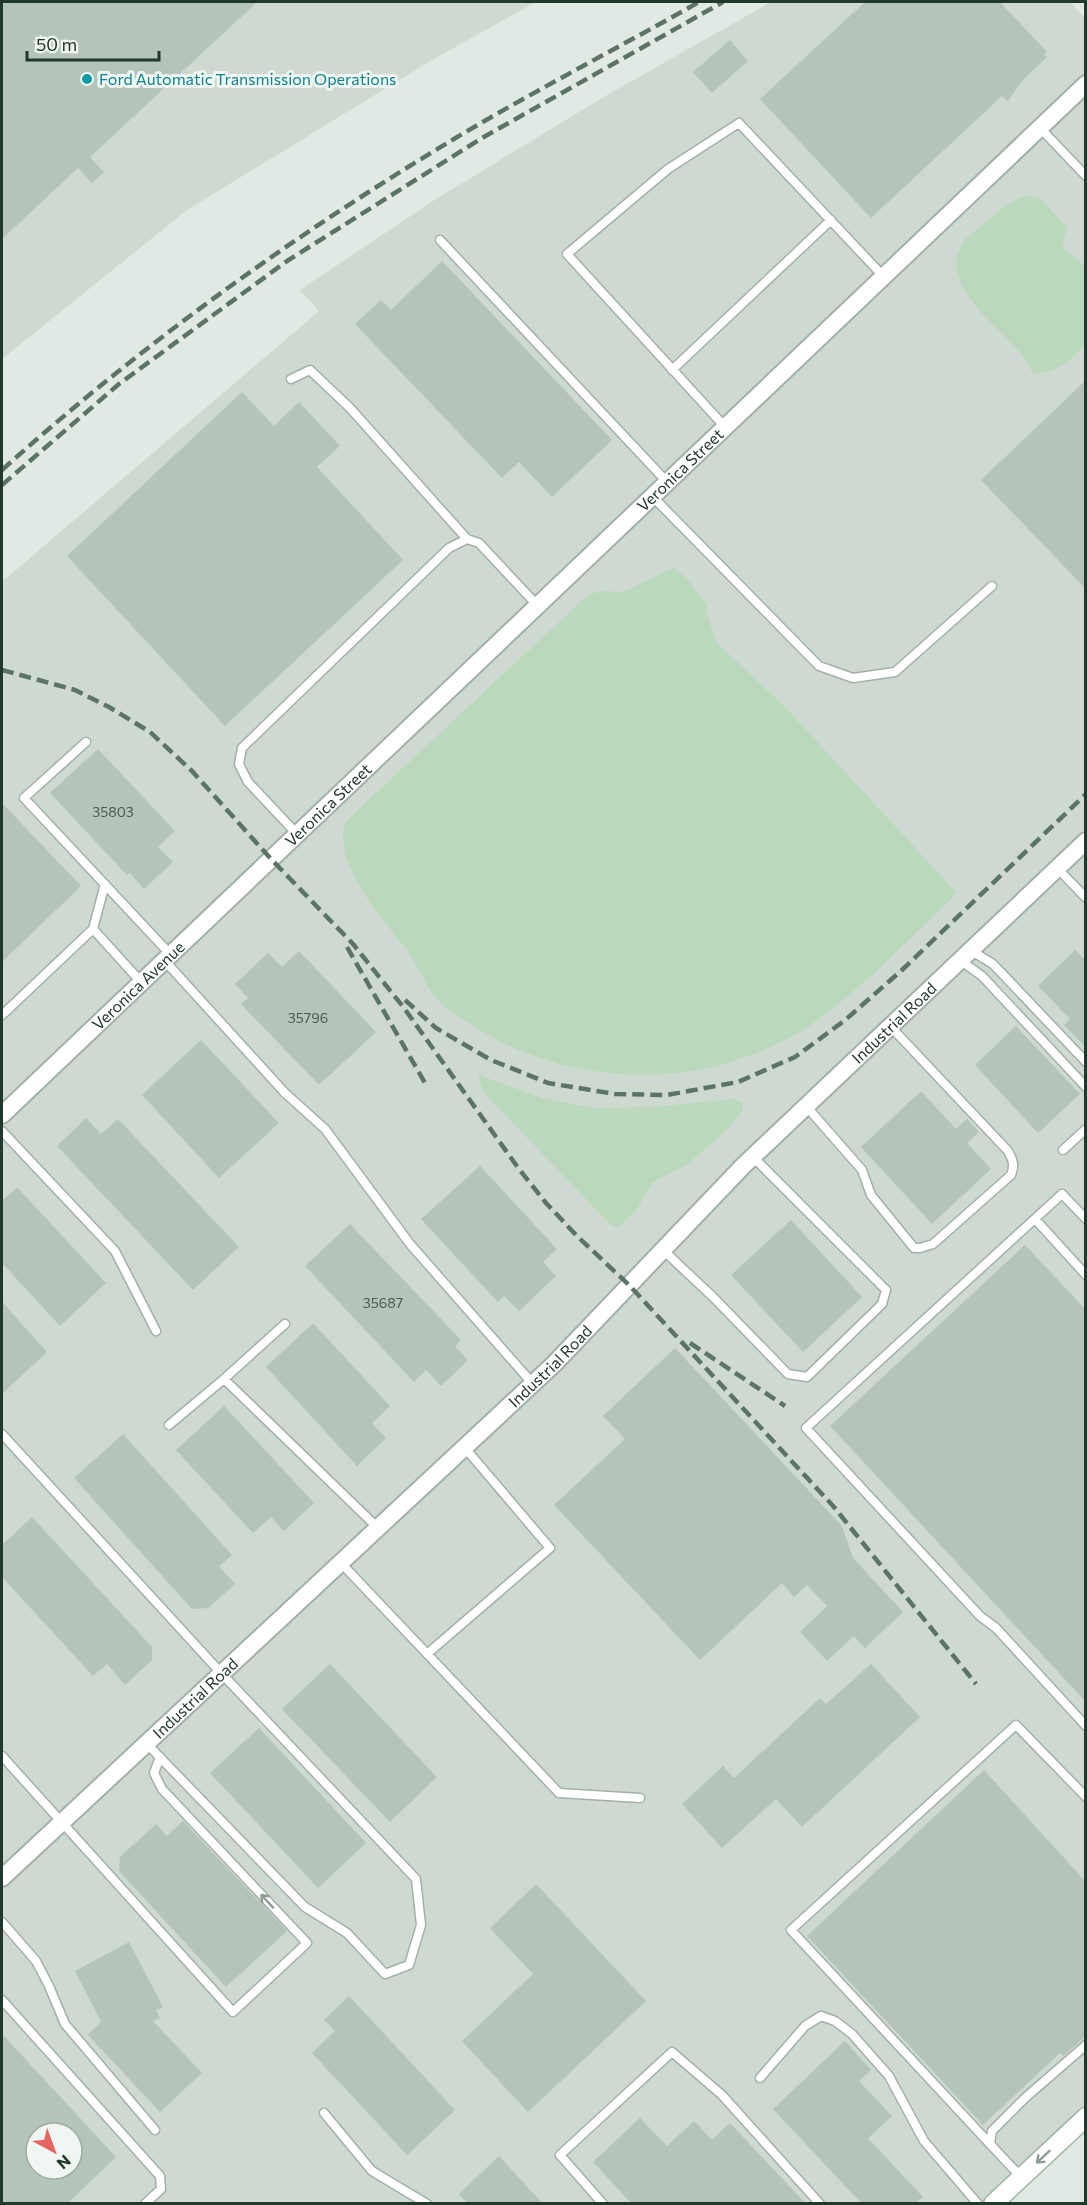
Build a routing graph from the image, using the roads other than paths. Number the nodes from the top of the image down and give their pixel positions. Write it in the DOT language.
graph roads {
  1 [pos="1086,84"];
  2 [pos="1040,128"];
  3 [pos="1086,176"];
  4 [pos="831,220"];
  5 [pos="440,240"];
  6 [pos="883,276"];
  7 [pos="672,370"];
  8 [pos="291,379"];
  9 [pos="725,427"];
  10 [pos="667,482"];
  11 [pos="652,496"];
  12 [pos="467,539"];
  13 [pos="992,586"];
  14 [pos="537,605"];
  15 [pos="86,742"];
  16 [pos="297,834"];
  17 [pos="1084,844"];
  18 [pos="274,856"];
  19 [pos="1057,868"];
  20 [pos="105,884"];
  21 [pos="1086,898"];
  22 [pos="93,929"];
  23 [pos="965,955"];
  24 [pos="167,957"];
  25 [pos="141,982"];
  26 [pos="2,1015"];
  27 [pos="890,1026"];
  28 [pos="1086,1062"];
  29 [pos="1086,1087"];
  30 [pos="806,1106"];
  31 [pos="2,1115"];
  32 [pos="1086,1129"];
  33 [pos="2,1131"];
  34 [pos="1063,1150"];
  35 [pos="753,1157"];
  36 [pos="1035,1219"];
  37 [pos="1086,1219"];
  38 [pos="663,1250"];
  39 [pos="1086,1275"];
  40 [pos="285,1324"];
  41 [pos="156,1331"];
  42 [pos="224,1378"];
  43 [pos="533,1384"];
  44 [pos="169,1425"];
  45 [pos="2,1434"];
  46 [pos="465,1448"];
  47 [pos="379,1528"];
  48 [pos="341,1563"];
  49 [pos="427,1654"];
  50 [pos="222,1674"];
  51 [pos="1086,1726"];
  52 [pos="147,1744"];
  53 [pos="2,1756"];
  54 [pos="160,1757"];
  55 [pos="1086,1797"];
  56 [pos="640,1798"];
  57 [pos="61,1822"];
  58 [pos="2,1878"];
  59 [pos="2,1922"];
  60 [pos="2,2000"];
  61 [pos="1086,2045"];
  62 [pos="760,2078"];
  63 [pos="324,2113"];
  64 [pos="1086,2117"];
  65 [pos="155,2130"];
  66 [pos="990,2144"];
  67 [pos="1021,2177"];
  68 [pos="145,2204"];
  69 [pos="428,2204"];
  70 [pos="603,2204"];
  71 [pos="820,2204"];
  72 [pos="978,2204"];
  73 [pos="993,2204"];
  1 -- 2 [label="street, Veronica Street"];
  2 -- 3 [label="lane"];
  2 -- 6 [label="street, Veronica Street"];
  4 -- 6 [label="lane"];
  4 -- 7 [label="lane"];
  4 -- 7 [label="lane"];
  5 -- 10 [label="lane"];
  6 -- 9 [label="street, Veronica Street"];
  7 -- 9 [label="lane"];
  8 -- 12 [label="lane"];
  9 -- 10 [label="street, Veronica Street"];
  10 -- 11 [label="street, Veronica Street"];
  11 -- 13 [label="lane"];
  11 -- 14 [label="street, Veronica Street"];
  12 -- 14 [label="lane"];
  12 -- 16 [label="lane"];
  14 -- 16 [label="street, Veronica Street"];
  15 -- 20 [label="lane"];
  16 -- 18 [label="street, Veronica Street"];
  17 -- 19 [label="street, Industrial Road"];
  18 -- 24 [label="street, Veronica Avenue"];
  19 -- 21 [label="lane"];
  19 -- 23 [label="street, Industrial Road"];
  20 -- 22 [label="lane"];
  20 -- 24 [label="lane"];
  22 -- 25 [label="lane"];
  22 -- 26 [label="lane"];
  23 -- 27 [label="street, Industrial Road"];
  23 -- 28 [label="lane"];
  23 -- 29 [label="lane"];
  24 -- 25 [label="street, Veronica Avenue"];
  24 -- 43 [label="lane"];
  25 -- 31 [label="street, Veronica Avenue"];
  27 -- 30 [label="street, Industrial Road"];
  27 -- 30 [label="lane"];
  30 -- 35 [label="street, Industrial Road"];
  32 -- 34 [label="lane"];
  33 -- 41 [label="lane"];
  35 -- 38 [label="street, Industrial Road"];
  35 -- 38 [label="lane"];
  36 -- 37 [label="lane"];
  36 -- 39 [label="lane"];
  36 -- 51 [label="lane"];
  38 -- 43 [label="street, Industrial Road"];
  40 -- 42 [label="lane"];
  42 -- 44 [label="lane"];
  42 -- 47 [label="lane"];
  43 -- 46 [label="street, Industrial Road"];
  45 -- 50 [label="lane"];
  46 -- 47 [label="street, Industrial Road"];
  46 -- 49 [label="lane"];
  47 -- 48 [label="street, Industrial Road"];
  48 -- 49 [label="lane"];
  48 -- 50 [label="street, Industrial Road"];
  49 -- 56 [label="lane"];
  50 -- 52 [label="street, Industrial Road"];
  50 -- 54 [label="lane"];
  52 -- 54 [label="lane"];
  52 -- 57 [label="street, Industrial Road"];
  53 -- 57 [label="lane"];
  57 -- 54 [label="lane, one-way"];
  55 -- 66 [label="lane"];
  57 -- 58 [label="street, Industrial Road"];
  59 -- 65 [label="lane"];
  60 -- 68 [label="lane"];
  61 -- 66 [label="lane"];
  62 -- 72 [label="lane"];
  63 -- 69 [label="lane"];
  64 -- 67 [label="main road, one-way"];
  66 -- 67 [label="lane"];
  67 -- 73 [label="main road"];
  70 -- 71 [label="lane"];
}
